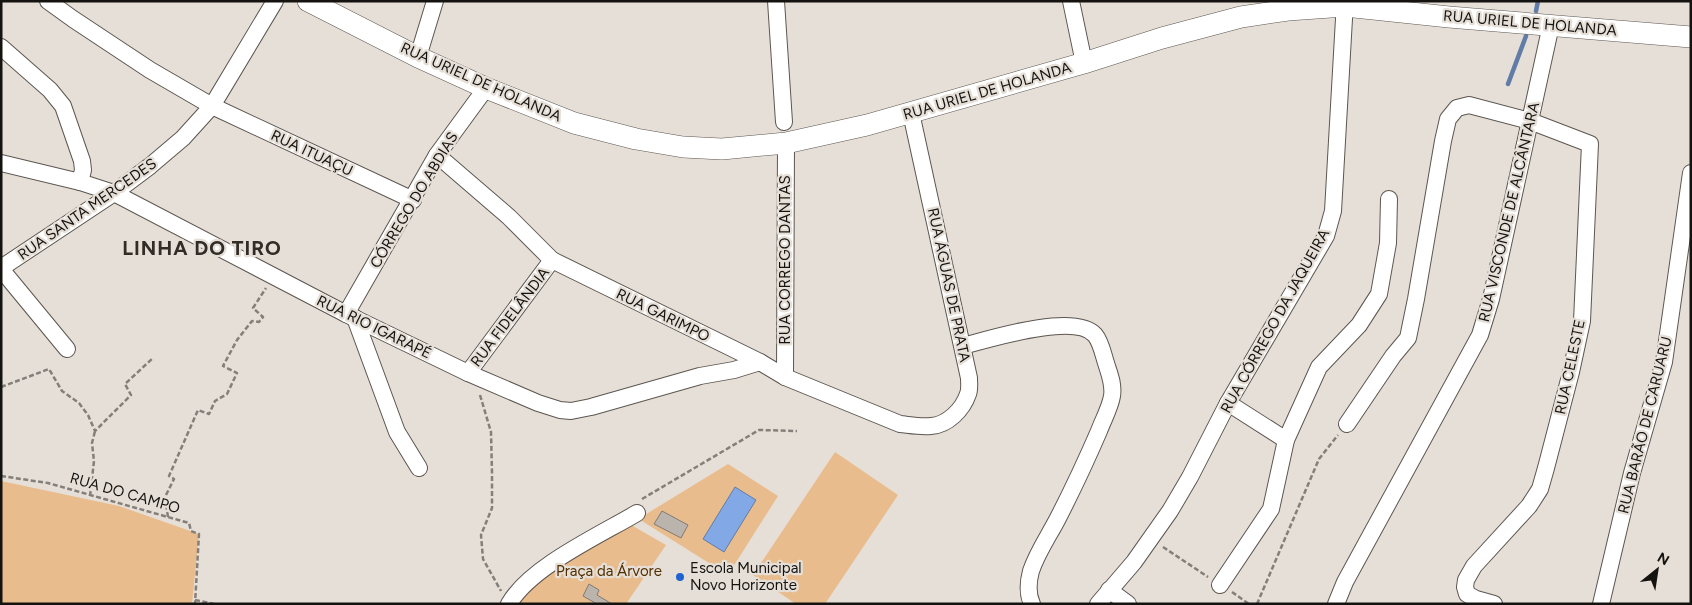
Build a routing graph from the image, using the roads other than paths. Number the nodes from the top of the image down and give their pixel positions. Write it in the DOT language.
graph roads {
  1 [pos="48,1"];
  2 [pos="275,1"];
  3 [pos="435,1"];
  4 [pos="776,1"];
  5 [pos="1071,1"];
  6 [pos="312,2"];
  7 [pos="1345,4"];
  8 [pos="1551,24"];
  9 [pos="1691,37"];
  10 [pos="1,47"];
  11 [pos="418,57"];
  12 [pos="1084,63"];
  13 [pos="486,88"];
  14 [pos="212,106"];
  15 [pos="911,113"];
  16 [pos="1530,121"];
  17 [pos="784,122"];
  18 [pos="786,143"];
  19 [pos="437,156"];
  20 [pos="1,163"];
  21 [pos="1691,173"];
  22 [pos="80,182"];
  23 [pos="114,193"];
  24 [pos="1389,199"];
  25 [pos="413,200"];
  26 [pos="552,260"];
  27 [pos="1,268"];
  28 [pos="350,316"];
  29 [pos="963,346"];
  30 [pos="67,349"];
  31 [pos="760,362"];
  32 [pos="471,374"];
  33 [pos="785,377"];
  34 [pos="1228,403"];
  35 [pos="1347,424"];
  36 [pos="918,426"];
  37 [pos="1286,440"];
  38 [pos="419,468"];
  39 [pos="637,514"];
  40 [pos="1220,585"];
  41 [pos="1109,590"];
  42 [pos="506,599"];
  43 [pos="1032,604"];
  44 [pos="1098,604"];
  45 [pos="1128,604"];
  46 [pos="1336,604"];
  47 [pos="1494,604"];
  48 [pos="1601,604"];
  1 -- 14 [label="street, RUA ITUAÇU"];
  2 -- 14 [label="street, RUA SANTA MERCEDES"];
  3 -- 11 [label="street"];
  4 -- 17 [label="street"];
  5 -- 12 [label="street"];
  6 -- 11 [label="main road, RUA URIEL DE HOLANDA"];
  7 -- 8 [label="main road, RUA URIEL DE HOLANDA"];
  7 -- 12 [label="main road, RUA URIEL DE HOLANDA"];
  7 -- 34 [label="street, RUA CÓRREGO DA JAQUEIRA"];
  8 -- 9 [label="main road, RUA URIEL DE HOLANDA"];
  8 -- 16 [label="street, RUA VISCONDE DE ALCÂNTARA"];
  10 -- 22 [label="street"];
  11 -- 13 [label="main road, RUA URIEL DE HOLANDA"];
  12 -- 15 [label="main road, RUA URIEL DE HOLANDA"];
  13 -- 18 [label="main road, RUA URIEL DE HOLANDA"];
  13 -- 19 [label="street, CÓRREGO DO ABDIAS"];
  14 -- 23 [label="street, RUA SANTA MERCEDES"];
  14 -- 25 [label="street, RUA ITUAÇU"];
  15 -- 18 [label="main road, RUA URIEL DE HOLANDA"];
  15 -- 29 [label="street, RUA ÁGUAS DE PRATA"];
  16 -- 35 [label="street"];
  16 -- 46 [label="street, RUA VISCONDE DE ALCÂNTARA"];
  16 -- 47 [label="street, RUA CELESTE"];
  18 -- 33 [label="street, RUA CORREGO DANTAS"];
  19 -- 25 [label="street, CÓRREGO DO ABDIAS"];
  19 -- 26 [label="street, RUA GARIMPO"];
  20 -- 22 [label="street, RUA RIO IGARAPÉ"];
  21 -- 48 [label="street, RUA BARÃO DE CARUARU"];
  22 -- 23 [label="street, RUA RIO IGARAPÉ"];
  23 -- 27 [label="street, RUA SANTA MERCEDES"];
  23 -- 28 [label="street, RUA RIO IGARAPÉ"];
  24 -- 37 [label="street"];
  25 -- 28 [label="street, CÓRREGO DO ABDIAS"];
  26 -- 31 [label="street, RUA GARIMPO"];
  26 -- 32 [label="street, RUA FIDELÂNDIA"];
  27 -- 30 [label="street"];
  28 -- 32 [label="street, RUA RIO IGARAPÉ"];
  28 -- 38 [label="street"];
  29 -- 36 [label="street, RUA ÁGUAS DE PRATA"];
  29 -- 43 [label="street"];
  31 -- 32 [label="street, RUA RIO IGARAPÉ"];
  31 -- 33 [label="street, RUA GARIMPO"];
  33 -- 36 [label="street, RUA GARIMPO"];
  34 -- 37 [label="street"];
  34 -- 41 [label="street, RUA CÓRREGO DA JAQUEIRA"];
  37 -- 40 [label="street"];
  39 -- 42 [label="street"];
  41 -- 44 [label="street, RUA CÓRREGO DA JAQUEIRA"];
  41 -- 45 [label="street"];
}
